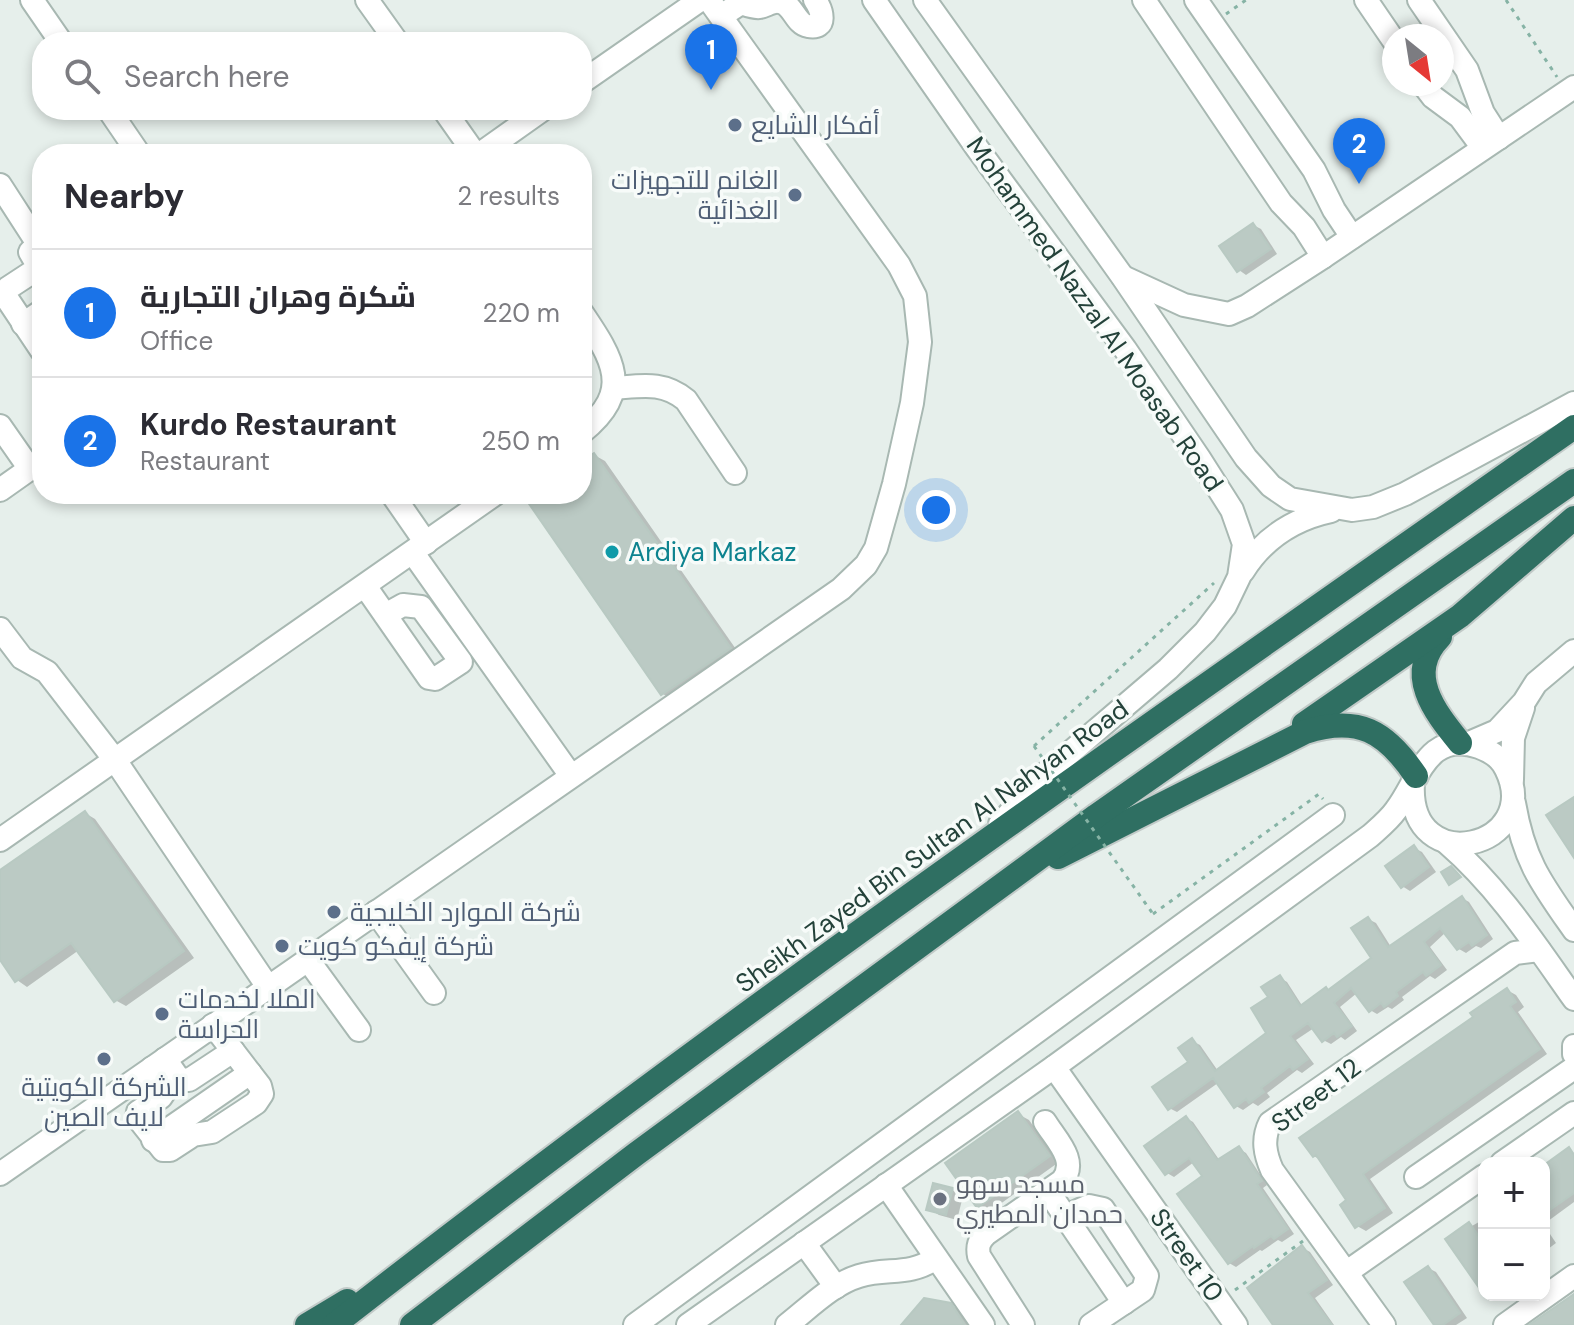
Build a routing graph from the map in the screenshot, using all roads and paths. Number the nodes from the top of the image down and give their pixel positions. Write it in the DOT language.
graph roads {
  1 [pos="32,0"];
  2 [pos="367,0"];
  3 [pos="815,0"];
  4 [pos="874,0"];
  5 [pos="925,0"];
  6 [pos="1144,0"];
  7 [pos="1196,0"];
  8 [pos="1246,0"];
  9 [pos="1366,0"];
  10 [pos="1419,0"];
  11 [pos="1506,0"];
  12 [pos="716,5"];
  13 [pos="1213,23"];
  14 [pos="1382,24"];
  15 [pos="54,32"];
  16 [pos="390,32"];
  17 [pos="592,76"];
  18 [pos="1570,90"];
  19 [pos="1476,92"];
  20 [pos="1432,96"];
  21 [pos="1451,110"];
  22 [pos="116,120"];
  23 [pos="452,120"];
  24 [pos="527,120"];
  25 [pos="1491,143"];
  26 [pos="132,144"];
  27 [pos="470,144"];
  28 [pos="492,144"];
  29 [pos="0,185"];
  30 [pos="1327,195"];
  31 [pos="0,199"];
  32 [pos="1295,217"];
  33 [pos="32,236"];
  34 [pos="1352,237"];
  35 [pos="32,238"];
  36 [pos="1323,257"];
  37 [pos="1063,262"];
  38 [pos="32,272"];
  39 [pos="1122,276"];
  40 [pos="19,313"];
  41 [pos="592,328"];
  42 [pos="32,334"];
  43 [pos="1188,372"];
  44 [pos="614,388"];
  45 [pos="1574,403"];
  46 [pos="592,422"];
  47 [pos="0,426"];
  48 [pos="1574,427"];
  49 [pos="32,460"];
  50 [pos="32,467"];
  51 [pos="735,473"];
  52 [pos="1574,481"];
  53 [pos="0,490"];
  54 [pos="397,504"];
  55 [pos="481,504"];
  56 [pos="1352,510"];
  57 [pos="1574,518"];
  58 [pos="420,548"];
  59 [pos="1229,578"];
  60 [pos="365,586"];
  61 [pos="385,615"];
  62 [pos="1460,616"];
  63 [pos="0,629"];
  64 [pos="481,649"];
  65 [pos="1574,651"];
  66 [pos="461,662"];
  67 [pos="1524,702"];
  68 [pos="1465,743"];
  69 [pos="115,760"];
  70 [pos="1242,766"];
  71 [pos="571,776"];
  72 [pos="1414,780"];
  73 [pos="1513,791"];
  74 [pos="1319,794"];
  75 [pos="1333,815"];
  76 [pos="1426,830"];
  77 [pos="989,836"];
  78 [pos="1370,836"];
  79 [pos="0,840"];
  80 [pos="1447,843"];
  81 [pos="999,887"];
  82 [pos="376,912"];
  83 [pos="1526,930"];
  84 [pos="1574,930"];
  85 [pos="1539,950"];
  86 [pos="1515,953"];
  87 [pos="308,960"];
  88 [pos="268,987"];
  89 [pos="434,993"];
  90 [pos="1574,999"];
  91 [pos="213,1025"];
  92 [pos="359,1030"];
  93 [pos="1574,1046"];
  94 [pos="233,1051"];
  95 [pos="1574,1054"];
  96 [pos="158,1064"];
  97 [pos="1054,1067"];
  98 [pos="1574,1068"];
  99 [pos="1574,1113"];
  100 [pos="1045,1122"];
  101 [pos="1511,1157"];
  102 [pos="0,1174"];
  103 [pos="1416,1177"];
  104 [pos="1478,1180"];
  105 [pos="827,1185"];
  106 [pos="886,1185"];
  107 [pos="1048,1191"];
  108 [pos="847,1213"];
  109 [pos="1066,1216"];
  110 [pos="1316,1231"];
  111 [pos="804,1243"];
  112 [pos="427,1252"];
  113 [pos="936,1258"];
  114 [pos="1347,1272"];
  115 [pos="1574,1276"];
  116 [pos="836,1287"];
  117 [pos="1219,1301"];
  118 [pos="1124,1303"];
  119 [pos="307,1325"];
  120 [pos="334,1325"];
  121 [pos="412,1325"];
  122 [pos="635,1325"];
  123 [pos="688,1325"];
  124 [pos="787,1325"];
  125 [pos="983,1325"];
  126 [pos="1023,1325"];
  127 [pos="1091,1325"];
  128 [pos="1236,1325"];
  129 [pos="1384,1325"];
  130 [pos="1505,1325"];
  1 -- 15 [label="street"];
  2 -- 16 [label="street"];
  3 -- 12 [label="street"];
  4 -- 37 [label="street, Mohammed Nazzal Al Moasab Road"];
  5 -- 39 [label="street, Mohammed Nazzal Al Moasab Road"];
  6 -- 32 [label="street"];
  7 -- 13 [label="street"];
  8 -- 13 [label="path"];
  9 -- 14 [label="street"];
  10 -- 19 [label="street"];
  11 -- 18 [label="path"];
  12 -- 17 [label="street"];
  12 -- 71 [label="street"];
  13 -- 30 [label="street"];
  18 -- 25 [label="street"];
  19 -- 21 [label="street"];
  19 -- 25 [label="street"];
  20 -- 21 [label="street"];
  21 -- 25 [label="street"];
  22 -- 26 [label="street"];
  23 -- 27 [label="street"];
  24 -- 28 [label="street"];
  25 -- 34 [label="street"];
  29 -- 33 [label="street"];
  30 -- 32 [label="street"];
  30 -- 34 [label="street"];
  31 -- 35 [label="street"];
  32 -- 36 [label="street"];
  34 -- 36 [label="street"];
  36 -- 39 [label="street"];
  37 -- 43 [label="street"];
  37 -- 59 [label="street, Mohammed Nazzal Al Moasab Road"];
  38 -- 40 [label="street"];
  39 -- 43 [label="street, Mohammed Nazzal Al Moasab Road"];
  40 -- 42 [label="street"];
  41 -- 44 [label="street"];
  43 -- 56 [label="street, Mohammed Nazzal Al Moasab Road"];
  44 -- 46 [label="street"];
  44 -- 51 [label="street"];
  45 -- 56 [label="street, Mohammed Nazzal Al Moasab Road"];
  47 -- 49 [label="street"];
  48 -- 77 [label="highway, Sheikh Zayed Bin Sultan Al Nahyan Road"];
  50 -- 53 [label="street"];
  52 -- 81 [label="highway"];
  54 -- 58 [label="street"];
  55 -- 58 [label="street"];
  56 -- 59 [label="street"];
  57 -- 62 [label="highway"];
  58 -- 60 [label="street"];
  58 -- 64 [label="street"];
  59 -- 74 [label="path, bridge"];
  59 -- 77 [label="street, Mohammed Nazzal Al Moasab Road"];
  60 -- 61 [label="street"];
  60 -- 69 [label="street"];
  61 -- 66 [label="street"];
  61 -- 66 [label="street"];
  62 -- 68 [label="highway"];
  62 -- 70 [label="highway"];
  63 -- 69 [label="street"];
  64 -- 66 [label="street"];
  64 -- 71 [label="street"];
  65 -- 67 [label="street"];
  67 -- 68 [label="street"];
  67 -- 73 [label="street"];
  68 -- 72 [label="street"];
  68 -- 73 [label="street"];
  69 -- 79 [label="street"];
  69 -- 88 [label="street"];
  70 -- 72 [label="highway"];
  70 -- 81 [label="highway"];
  71 -- 82 [label="street"];
  72 -- 76 [label="street"];
  72 -- 78 [label="street"];
  73 -- 80 [label="street"];
  73 -- 84 [label="street"];
  75 -- 105 [label="street"];
  76 -- 78 [label="street"];
  76 -- 80 [label="street"];
  77 -- 112 [label="highway, Sheikh Zayed Bin Sultan Al Nahyan Road"];
  78 -- 97 [label="street"];
  80 -- 83 [label="street"];
  81 -- 121 [label="highway"];
  82 -- 87 [label="street"];
  82 -- 89 [label="street"];
  83 -- 85 [label="street"];
  83 -- 86 [label="street, Street 12"];
  85 -- 86 [label="street, Street 12"];
  85 -- 90 [label="street"];
  86 -- 110 [label="street, Street 12"];
  87 -- 88 [label="street"];
  87 -- 92 [label="street"];
  88 -- 91 [label="street"];
  91 -- 94 [label="street"];
  91 -- 96 [label="street"];
  93 -- 95 [label="street"];
  94 -- 96 [label="street"];
  94 -- 96 [label="street"];
  96 -- 102 [label="street"];
  97 -- 106 [label="street"];
  97 -- 117 [label="street, Street 10"];
  98 -- 103 [label="street"];
  99 -- 101 [label="street"];
  100 -- 107 [label="street"];
  104 -- 114 [label="street"];
  105 -- 108 [label="street"];
  105 -- 122 [label="street"];
  106 -- 108 [label="street"];
  106 -- 113 [label="street"];
  107 -- 109 [label="street"];
  107 -- 126 [label="street"];
  108 -- 111 [label="street"];
  109 -- 118 [label="street"];
  109 -- 118 [label="street"];
  110 -- 114 [label="street, Street 12"];
  110 -- 117 [label="path"];
  111 -- 116 [label="street"];
  111 -- 123 [label="street"];
  112 -- 119 [label="highway"];
  112 -- 120 [label="highway, Sheikh Zayed Bin Sultan Al Nahyan Road"];
  113 -- 116 [label="street"];
  113 -- 125 [label="street"];
  114 -- 129 [label="street, Street 12"];
  115 -- 130 [label="street"];
  116 -- 124 [label="street"];
  117 -- 128 [label="street, Street 10"];
  118 -- 127 [label="street"];
}
